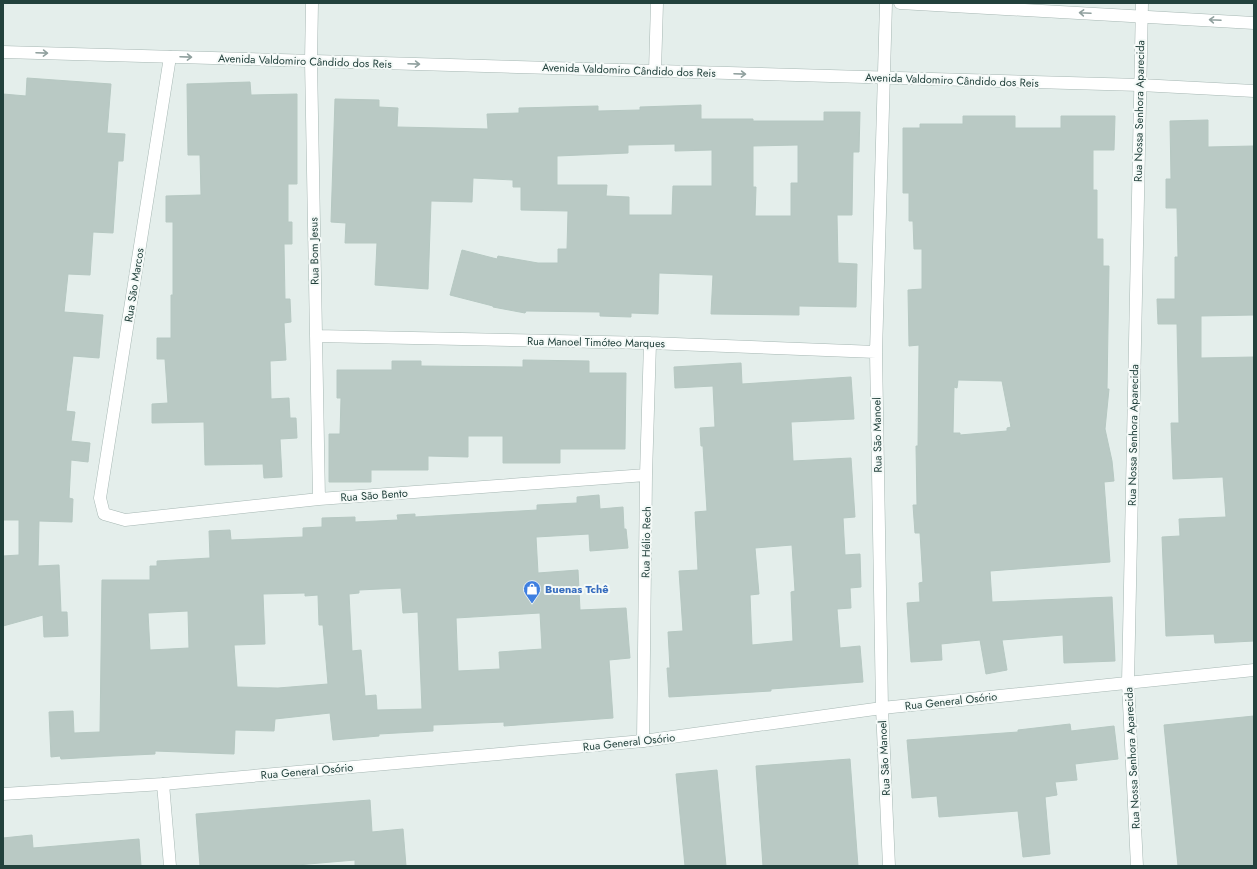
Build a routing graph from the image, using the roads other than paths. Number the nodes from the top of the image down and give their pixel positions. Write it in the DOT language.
graph roads {
  1 [pos="312,3"];
  2 [pos="657,3"];
  3 [pos="886,3"];
  4 [pos="900,3"];
  5 [pos="1142,3"];
  6 [pos="1141,16"];
  7 [pos="1254,23"];
  8 [pos="3,52"];
  9 [pos="170,57"];
  10 [pos="311,61"];
  11 [pos="655,71"];
  12 [pos="883,78"];
  13 [pos="1140,85"];
  14 [pos="1254,91"];
  15 [pos="316,336"];
  16 [pos="650,343"];
  17 [pos="876,352"];
  18 [pos="646,475"];
  19 [pos="319,499"];
  20 [pos="104,514"];
  21 [pos="1254,670"];
  22 [pos="1128,683"];
  23 [pos="882,708"];
  24 [pos="643,741"];
  25 [pos="163,784"];
  26 [pos="3,794"];
  27 [pos="170,866"];
  28 [pos="889,866"];
  29 [pos="1137,866"];
  1 -- 10 [label="street, Rua Bom Jesus"];
  2 -- 11 [label="street"];
  3 -- 12 [label="street, Rua São Manoel"];
  6 -- 4 [label="street, one-way"];
  5 -- 6 [label="street, Rua Nossa Senhora Aparecida"];
  7 -- 6 [label="street, one-way"];
  6 -- 13 [label="street, Rua Nossa Senhora Aparecida"];
  8 -- 9 [label="street, Avenida Valdomiro Cândido dos Reis, one-way"];
  9 -- 10 [label="street, Avenida Valdomiro Cândido dos Reis, one-way"];
  9 -- 20 [label="street, Rua São Marcos"];
  10 -- 11 [label="street, Avenida Valdomiro Cândido dos Reis, one-way"];
  10 -- 15 [label="street, Rua Bom Jesus"];
  11 -- 12 [label="street, Avenida Valdomiro Cândido dos Reis, one-way"];
  12 -- 13 [label="street, Avenida Valdomiro Cândido dos Reis"];
  12 -- 17 [label="street, Rua São Manoel"];
  13 -- 14 [label="street, Avenida Valdomiro Cândido dos Reis"];
  13 -- 22 [label="street, Rua Nossa Senhora Aparecida"];
  15 -- 16 [label="street, Rua Manoel Timóteo Marques"];
  15 -- 19 [label="street, Rua Bom Jesus"];
  16 -- 17 [label="street, Rua Manoel Timóteo Marques"];
  16 -- 18 [label="street, Rua Hélio Rech"];
  17 -- 23 [label="street, Rua São Manoel"];
  18 -- 19 [label="street, Rua São Bento"];
  18 -- 24 [label="street, Rua Hélio Rech"];
  19 -- 20 [label="street, Rua São Bento"];
  21 -- 22 [label="street, Rua General Osório"];
  22 -- 23 [label="street, Rua General Osório"];
  22 -- 29 [label="street, Rua Nossa Senhora Aparecida"];
  23 -- 24 [label="street, Rua General Osório"];
  23 -- 28 [label="street, Rua São Manoel"];
  24 -- 25 [label="street, Rua General Osório"];
  25 -- 26 [label="street, Rua General Osório"];
  25 -- 27 [label="street"];
}
